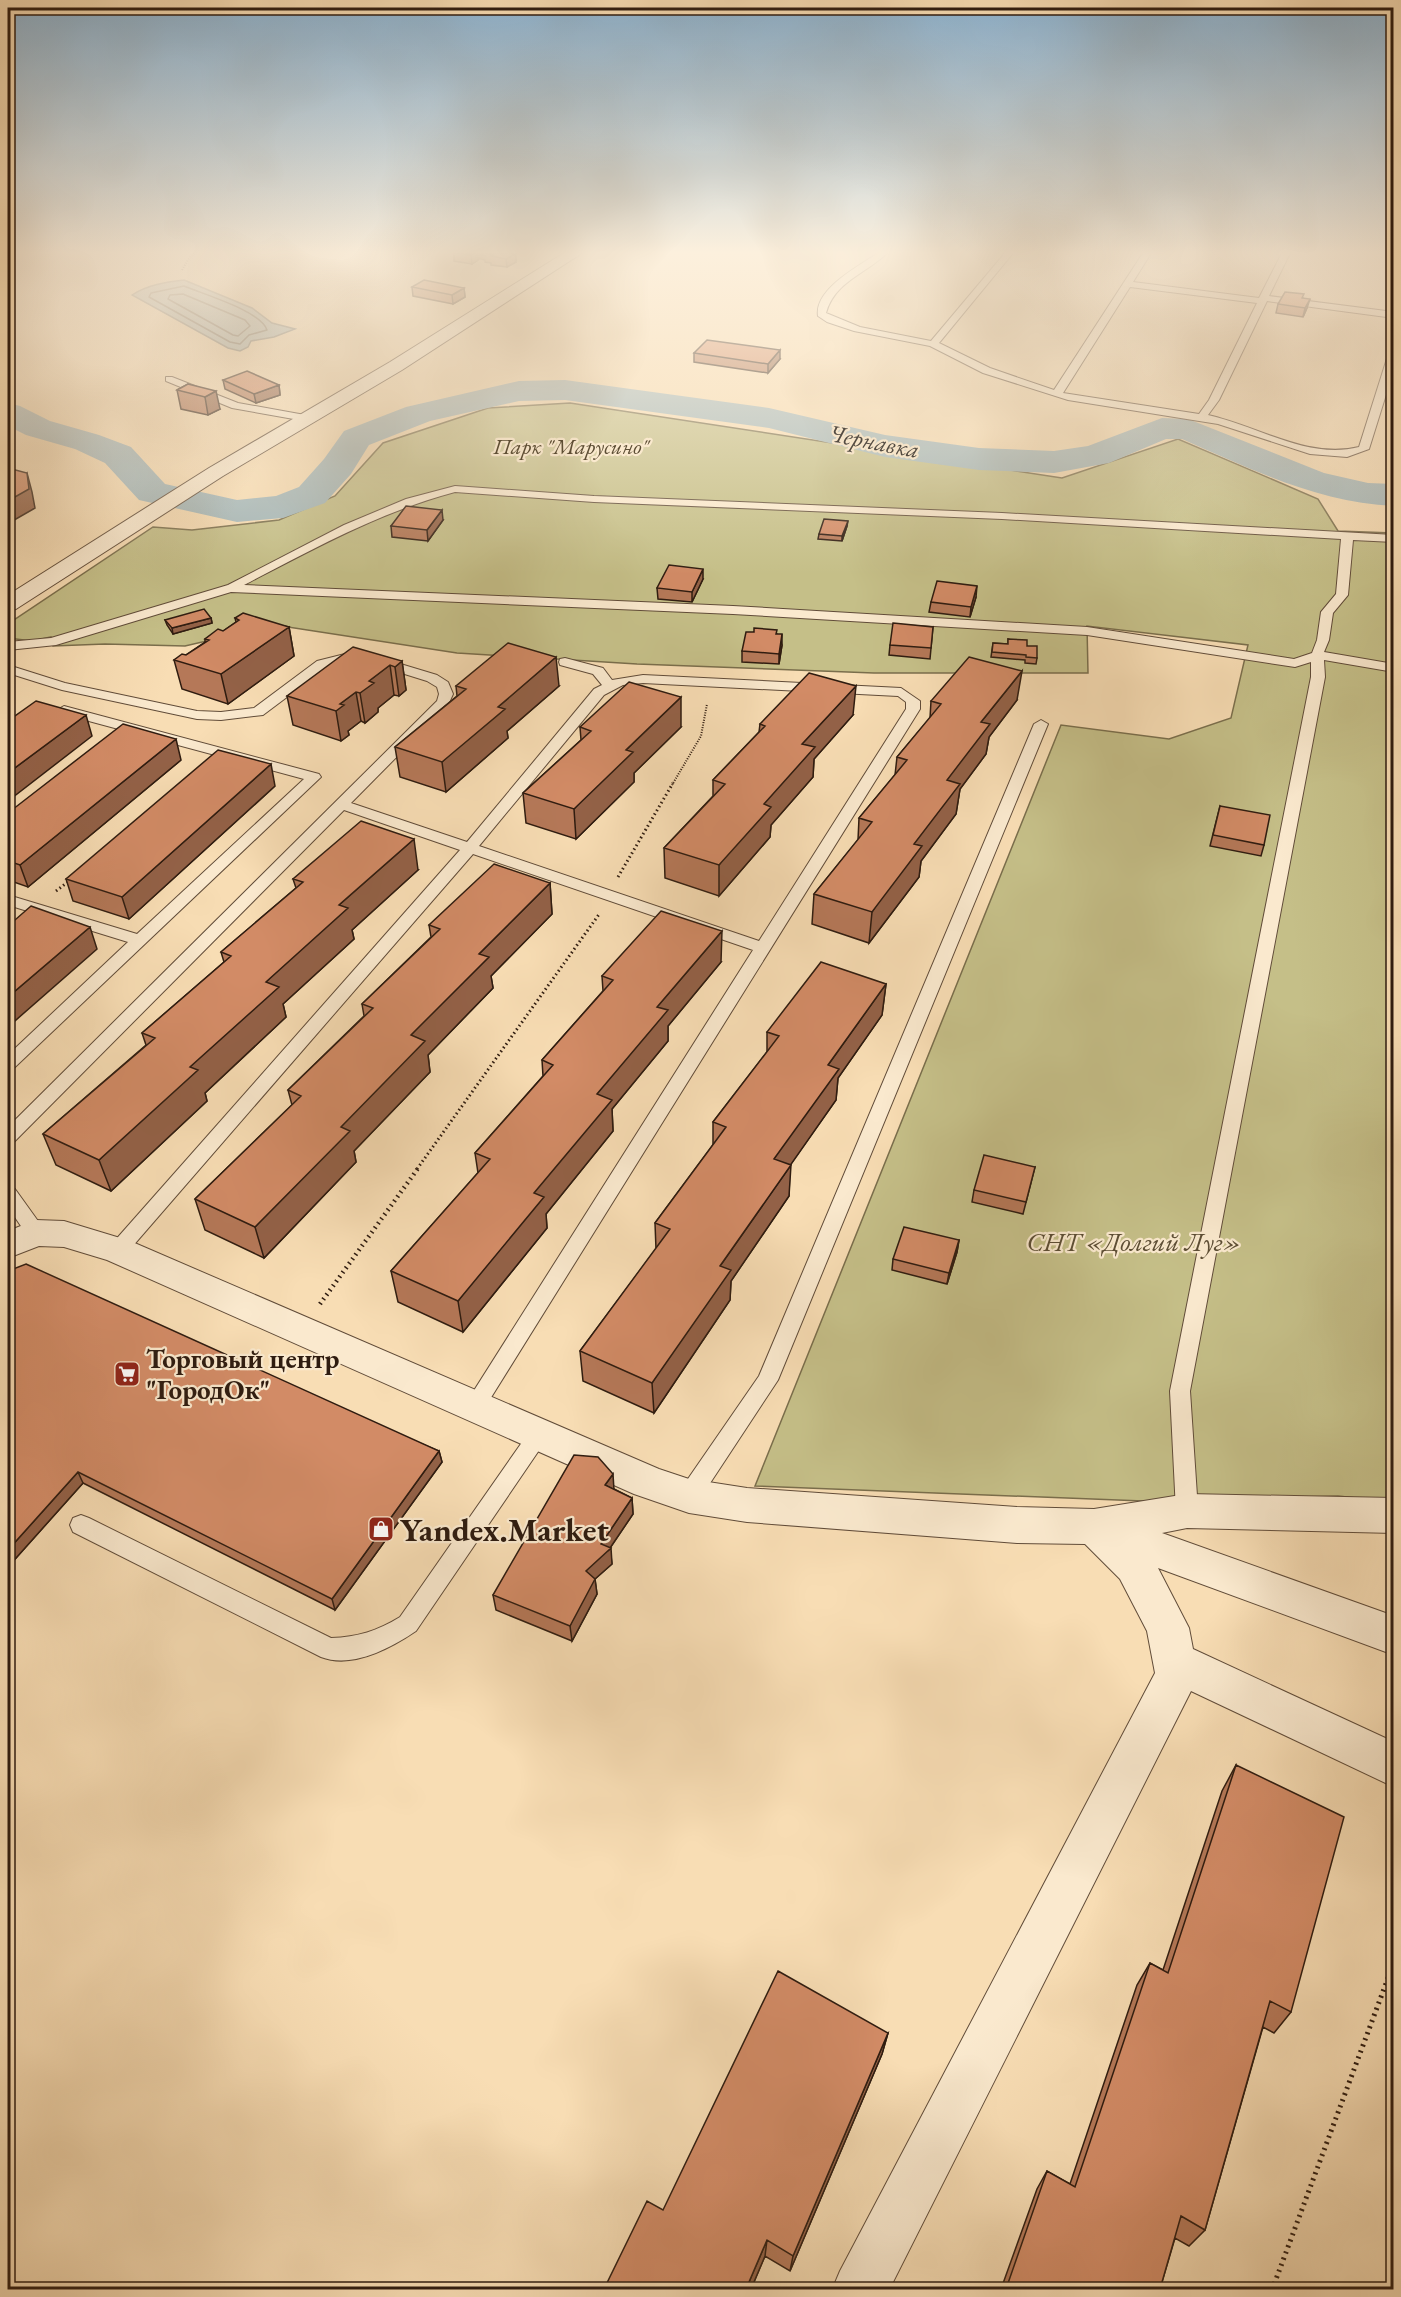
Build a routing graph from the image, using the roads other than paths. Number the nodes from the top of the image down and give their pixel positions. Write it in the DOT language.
graph roads {
  1 [pos="405,360"];
  2 [pos="966,360"];
  3 [pos="1079,360"];
  4 [pos="1234,360"];
  5 [pos="1391,360"];
  6 [pos="169,379"];
  7 [pos="1057,394"];
  8 [pos="1202,417"];
  9 [pos="304,418"];
  10 [pos="1347,538"];
  11 [pos="1394,539"];
  12 [pos="230,588"];
  13 [pos="8,604"];
  14 [pos="8,646"];
  15 [pos="1317,655"];
  16 [pos="565,662"];
  17 [pos="1394,668"];
  18 [pos="8,669"];
  19 [pos="609,685"];
  20 [pos="58,708"];
  21 [pos="1041,724"];
  22 [pos="127,726"];
  23 [pos="109,741"];
  24 [pos="341,804"];
  25 [pos="470,848"];
  26 [pos="8,900"];
  27 [pos="138,940"];
  28 [pos="762,948"];
  29 [pos="8,1064"];
  30 [pos="8,1137"];
  31 [pos="8,1194"];
  32 [pos="22,1239"];
  33 [pos="118,1250"];
  34 [pos="475,1406"];
  35 [pos="539,1434"];
  36 [pos="689,1496"];
  37 [pos="1187,1511"];
  38 [pos="1394,1516"];
  39 [pos="81,1525"];
  40 [pos="1094,1527"];
  41 [pos="1394,1636"];
  42 [pos="1175,1662"];
  43 [pos="1394,1765"];
  44 [pos="859,2289"];
  1 -- 9 [label="street"];
  2 -- 7 [label="lane"];
  3 -- 7 [label="lane"];
  4 -- 8 [label="lane"];
  5 -- 8 [label="lane"];
  6 -- 9 [label="lane"];
  7 -- 8 [label="lane"];
  9 -- 13 [label="street"];
  10 -- 11 [label="lane"];
  10 -- 12 [label="lane"];
  10 -- 15 [label="lane"];
  12 -- 14 [label="lane"];
  12 -- 15 [label="lane"];
  15 -- 17 [label="lane"];
  15 -- 37 [label="lane"];
  16 -- 19 [label="lane"];
  18 -- 24 [label="lane"];
  19 -- 25 [label="lane"];
  19 -- 28 [label="lane"];
  20 -- 22 [label="lane"];
  21 -- 36 [label="lane"];
  22 -- 23 [label="lane"];
  22 -- 27 [label="lane"];
  24 -- 25 [label="lane"];
  24 -- 30 [label="lane"];
  25 -- 28 [label="lane"];
  25 -- 33 [label="lane"];
  26 -- 27 [label="lane"];
  27 -- 29 [label="lane"];
  28 -- 34 [label="lane"];
  31 -- 32 [label="lane"];
  32 -- 33 [label="street"];
  33 -- 34 [label="street"];
  34 -- 35 [label="street"];
  35 -- 36 [label="street"];
  35 -- 39 [label="lane"];
  36 -- 40 [label="street"];
  37 -- 38 [label="street"];
  37 -- 40 [label="street"];
  40 -- 41 [label="street"];
  40 -- 42 [label="street"];
  42 -- 43 [label="street"];
  42 -- 44 [label="street"];
}
